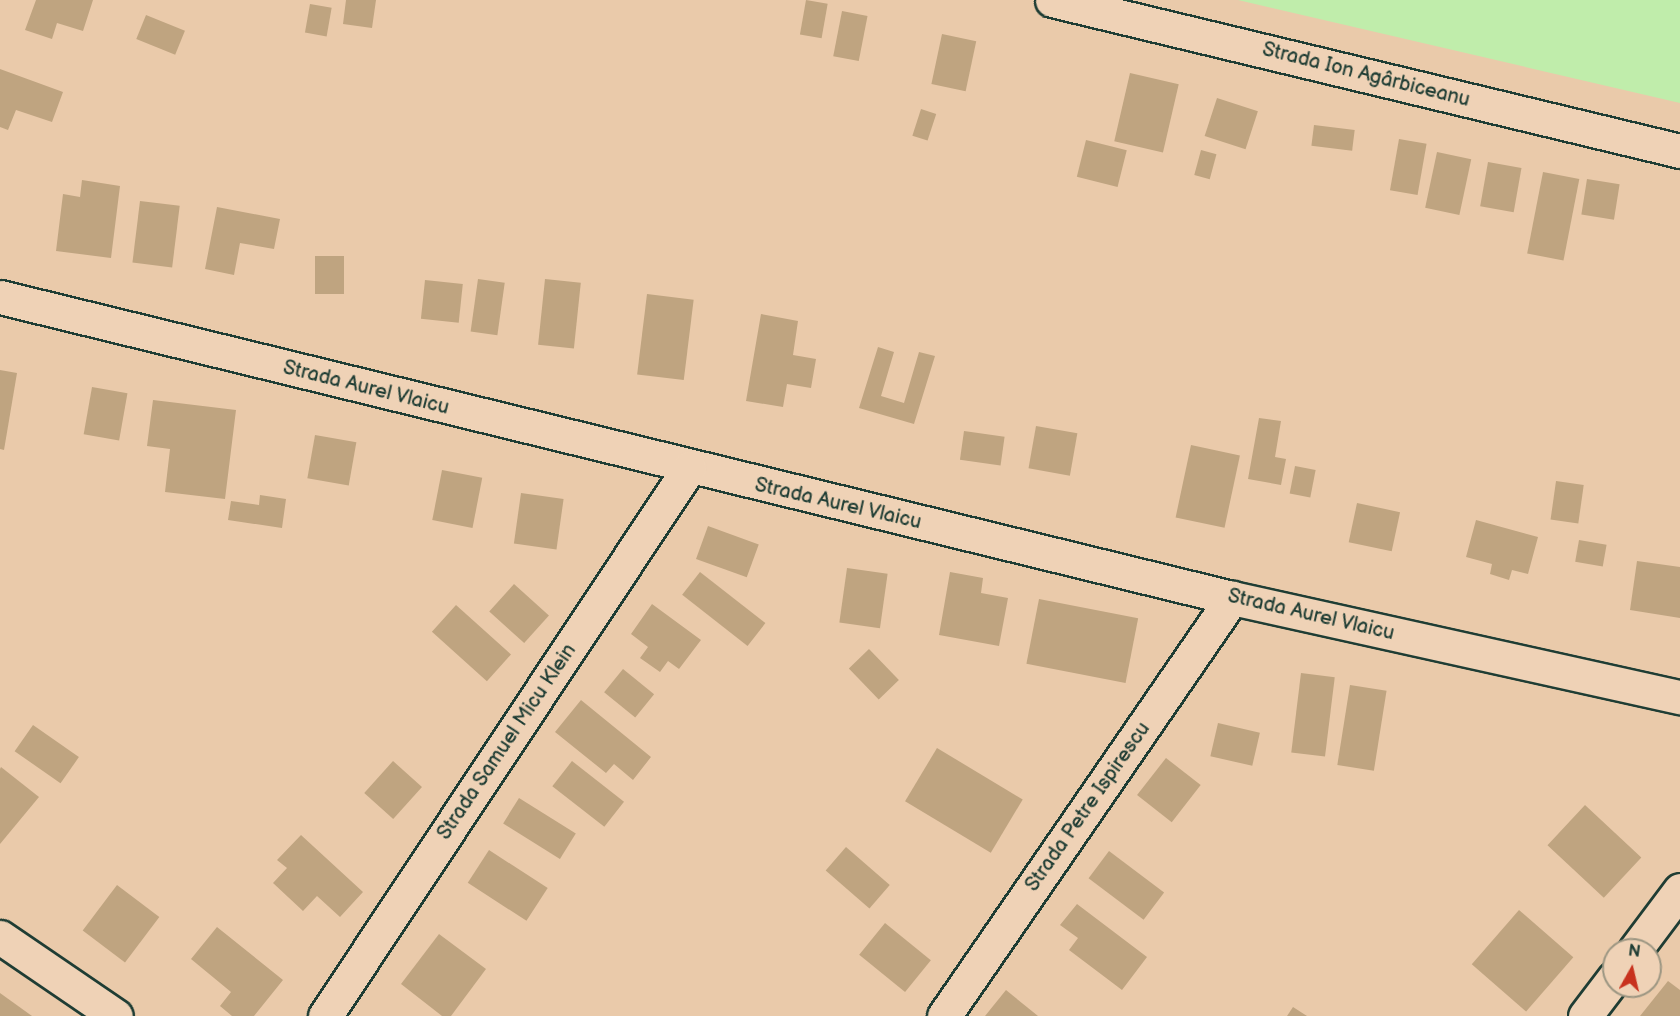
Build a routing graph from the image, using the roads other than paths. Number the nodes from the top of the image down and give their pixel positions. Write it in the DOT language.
graph roads {
  1 [pos="1053,0"];
  2 [pos="1680,151"];
  3 [pos="0,297"];
  4 [pos="689,468"];
  5 [pos="1232,598"];
  6 [pos="1680,697"];
  7 [pos="1680,890"];
  8 [pos="0,937"];
  9 [pos="1644,938"];
  10 [pos="1602,994"];
  11 [pos="116,1016"];
  12 [pos="325,1016"];
  13 [pos="944,1016"];
  14 [pos="1585,1016"];
  1 -- 2 [label="street, Strada Ion Agârbiceanu"];
  3 -- 4 [label="street, Strada Aurel Vlaicu"];
  4 -- 5 [label="street, Strada Aurel Vlaicu"];
  4 -- 12 [label="street, Strada Samuel Micu Klein"];
  5 -- 6 [label="street, Strada Aurel Vlaicu"];
  5 -- 13 [label="street, Strada Petre Ispirescu"];
  7 -- 9 [label="street"];
  8 -- 11 [label="street"];
  10 -- 14 [label="street"];
}
